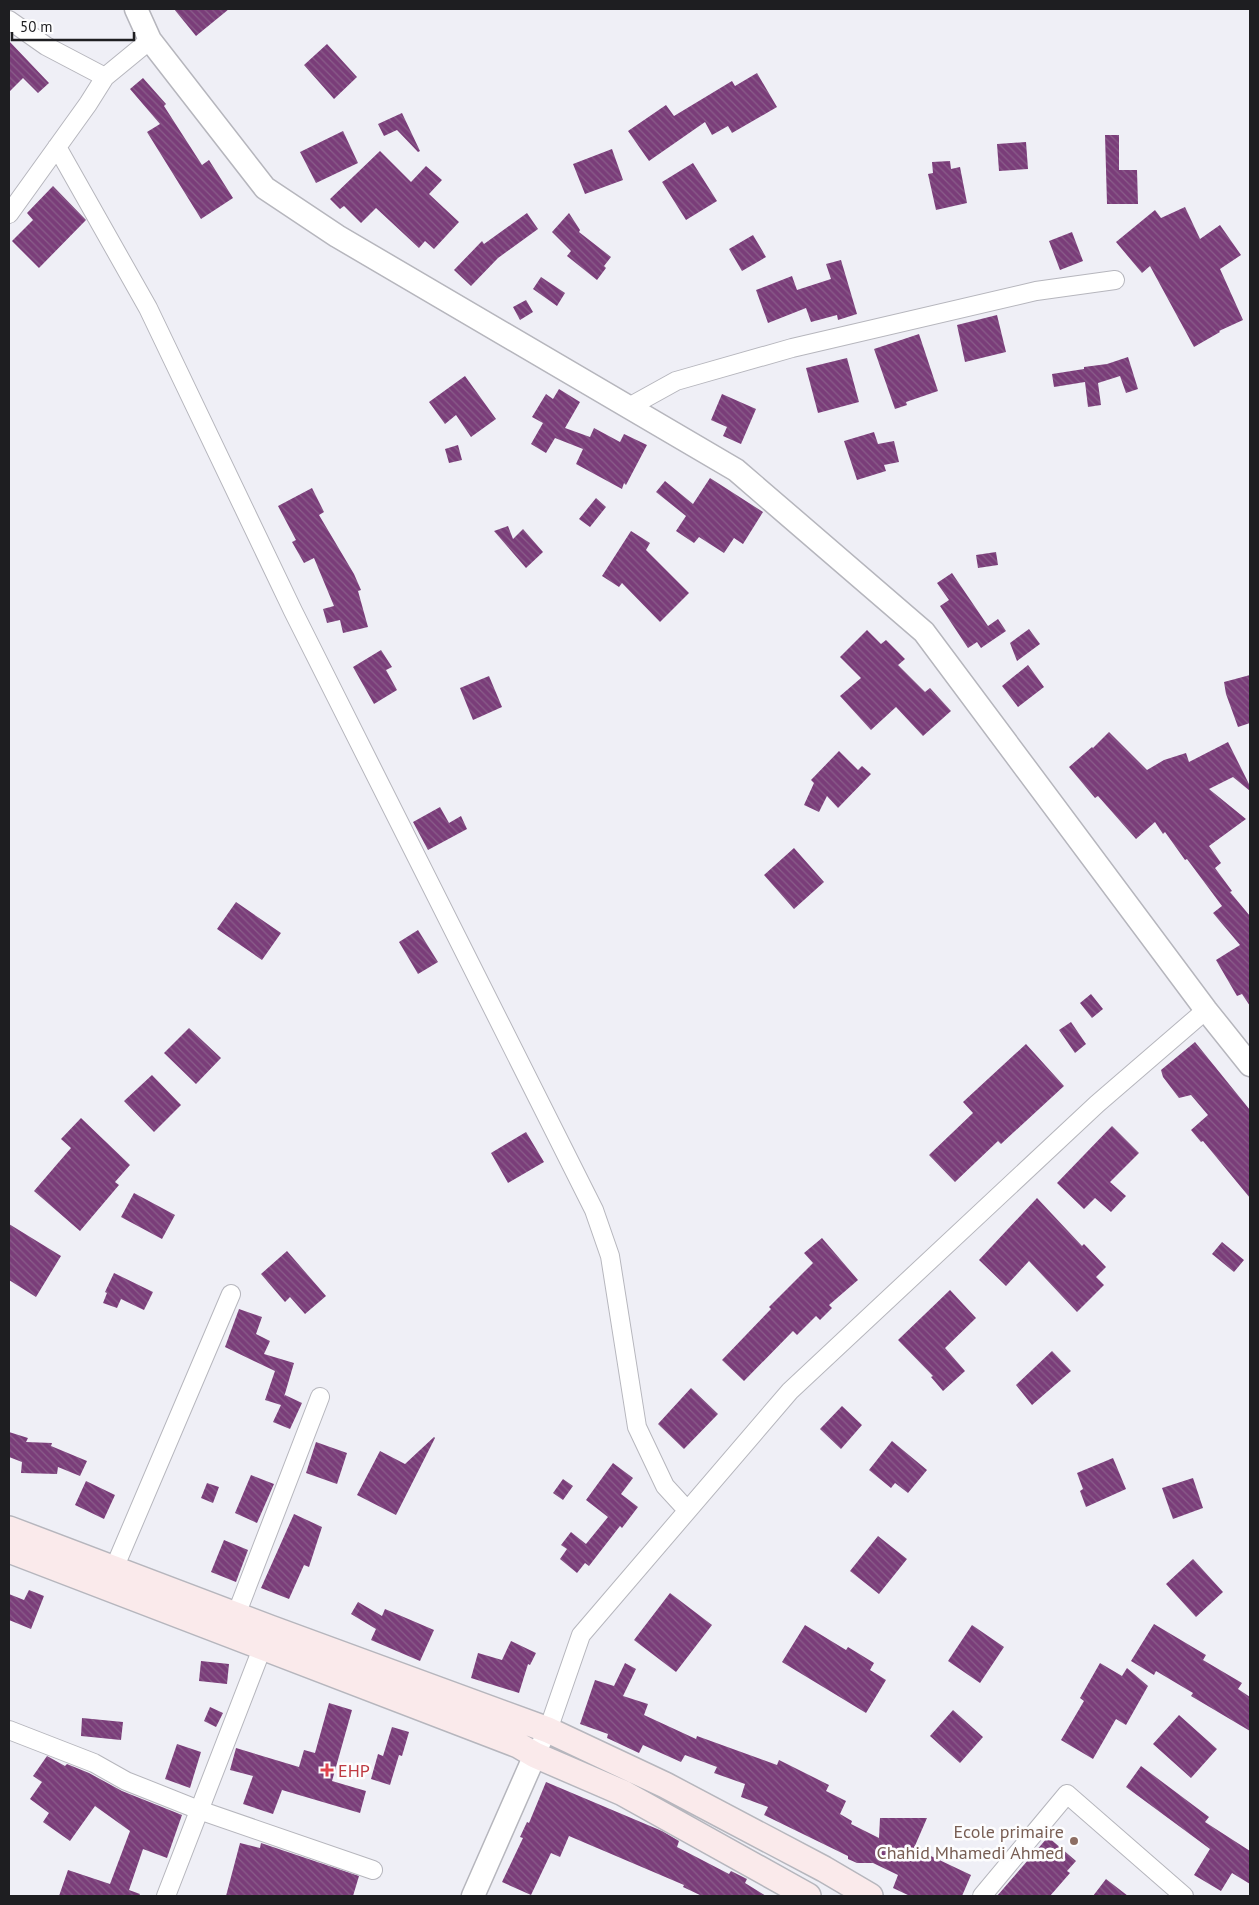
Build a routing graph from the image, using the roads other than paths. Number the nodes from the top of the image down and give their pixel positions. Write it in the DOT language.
graph roads {
  1 [pos="136,9"];
  2 [pos="11,25"];
  3 [pos="150,40"];
  4 [pos="105,77"];
  5 [pos="57,147"];
  6 [pos="9,214"];
  7 [pos="1115,280"];
  8 [pos="629,407"];
  9 [pos="1206,1010"];
  10 [pos="1250,1066"];
  11 [pos="231,1294"];
  12 [pos="320,1397"];
  13 [pos="687,1510"];
  14 [pos="9,1529"];
  15 [pos="9,1550"];
  16 [pos="110,1578"];
  17 [pos="236,1615"];
  18 [pos="266,1638"];
  19 [pos="9,1730"];
  20 [pos="548,1730"];
  21 [pos="535,1755"];
  22 [pos="199,1810"];
  23 [pos="373,1870"];
  24 [pos="166,1896"];
  25 [pos="473,1896"];
  26 [pos="808,1896"];
  27 [pos="870,1896"];
  28 [pos="982,1896"];
  29 [pos="1184,1896"];
  1 -- 3 [label="street"];
  2 -- 4 [label="street"];
  3 -- 4 [label="street"];
  3 -- 8 [label="street"];
  4 -- 5 [label="street"];
  5 -- 6 [label="street"];
  5 -- 13 [label="street"];
  7 -- 8 [label="street"];
  8 -- 9 [label="street"];
  9 -- 10 [label="street"];
  9 -- 13 [label="street"];
  11 -- 16 [label="street"];
  12 -- 17 [label="street"];
  13 -- 20 [label="street"];
  14 -- 16 [label="main road"];
  15 -- 16 [label="main road"];
  16 -- 17 [label="main road"];
  16 -- 18 [label="main road"];
  17 -- 18 [label="main road"];
  18 -- 20 [label="main road"];
  18 -- 21 [label="main road"];
  18 -- 22 [label="street"];
  19 -- 22 [label="street"];
  20 -- 21 [label="street"];
  20 -- 27 [label="main road"];
  21 -- 25 [label="street"];
  21 -- 26 [label="main road"];
  22 -- 23 [label="street"];
  22 -- 24 [label="street"];
  28 -- 29 [label="street"];
}
